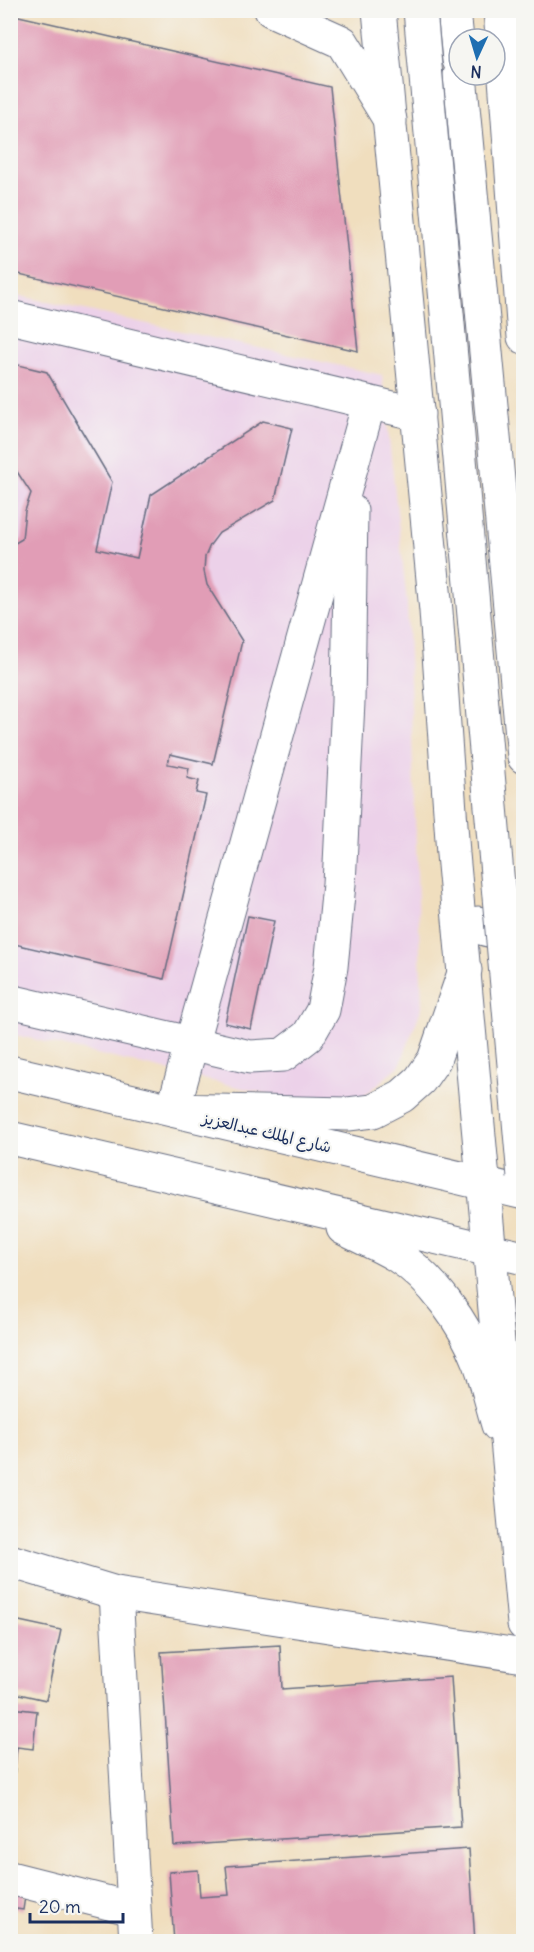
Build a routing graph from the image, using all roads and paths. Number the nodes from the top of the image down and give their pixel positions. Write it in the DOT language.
graph roads {
  1 [pos="271,10"];
  2 [pos="379,10"];
  3 [pos="420,10"];
  4 [pos="454,10"];
  5 [pos="500,10"];
  6 [pos="456,27"];
  7 [pos="461,87"];
  8 [pos="390,120"];
  9 [pos="10,317"];
  10 [pos="524,337"];
  11 [pos="369,403"];
  12 [pos="418,414"];
  13 [pos="352,464"];
  14 [pos="524,757"];
  15 [pos="453,854"];
  16 [pos="524,926"];
  17 [pos="465,970"];
  18 [pos="10,1001"];
  19 [pos="191,1044"];
  20 [pos="10,1072"];
  21 [pos="173,1110"];
  22 [pos="10,1138"];
  23 [pos="524,1177"];
  24 [pos="483,1183"];
  25 [pos="524,1193"];
  26 [pos="296,1204"];
  27 [pos="490,1250"];
  28 [pos="524,1258"];
  29 [pos="509,1461"];
  30 [pos="10,1561"];
  31 [pos="116,1593"];
  32 [pos="524,1624"];
  33 [pos="524,1656"];
  34 [pos="10,1878"];
  35 [pos="133,1909"];
  36 [pos="136,1941"];
  1 -- 8 [label="main road"];
  2 -- 8 [label="main road"];
  3 -- 23 [label="main road, bridge"];
  4 -- 6 [label="main road"];
  5 -- 10 [label="main road"];
  7 -- 14 [label="main road"];
  8 -- 12 [label="main road"];
  9 -- 11 [label="main road"];
  11 -- 12 [label="main road"];
  11 -- 13 [label="main road"];
  12 -- 15 [label="main road"];
  13 -- 19 [label="main road"];
  13 -- 19 [label="main road"];
  15 -- 16 [label="main road"];
  15 -- 17 [label="main road"];
  17 -- 21 [label="main road"];
  17 -- 24 [label="main road"];
  18 -- 19 [label="main road"];
  19 -- 21 [label="main road"];
  20 -- 21 [label="main road, شارع الملك عبدالعزيز"];
  21 -- 24 [label="main road, شارع الملك عبدالعزيز"];
  22 -- 26 [label="main road"];
  24 -- 25 [label="main road, شارع الملك عبدالعزيز"];
  24 -- 27 [label="main road"];
  26 -- 27 [label="main road"];
  26 -- 29 [label="main road"];
  27 -- 28 [label="main road"];
  27 -- 29 [label="main road"];
  29 -- 32 [label="main road"];
  30 -- 31 [label="main road"];
  31 -- 33 [label="main road"];
  31 -- 35 [label="main road"];
  34 -- 35 [label="main road"];
  35 -- 36 [label="main road"];
}
